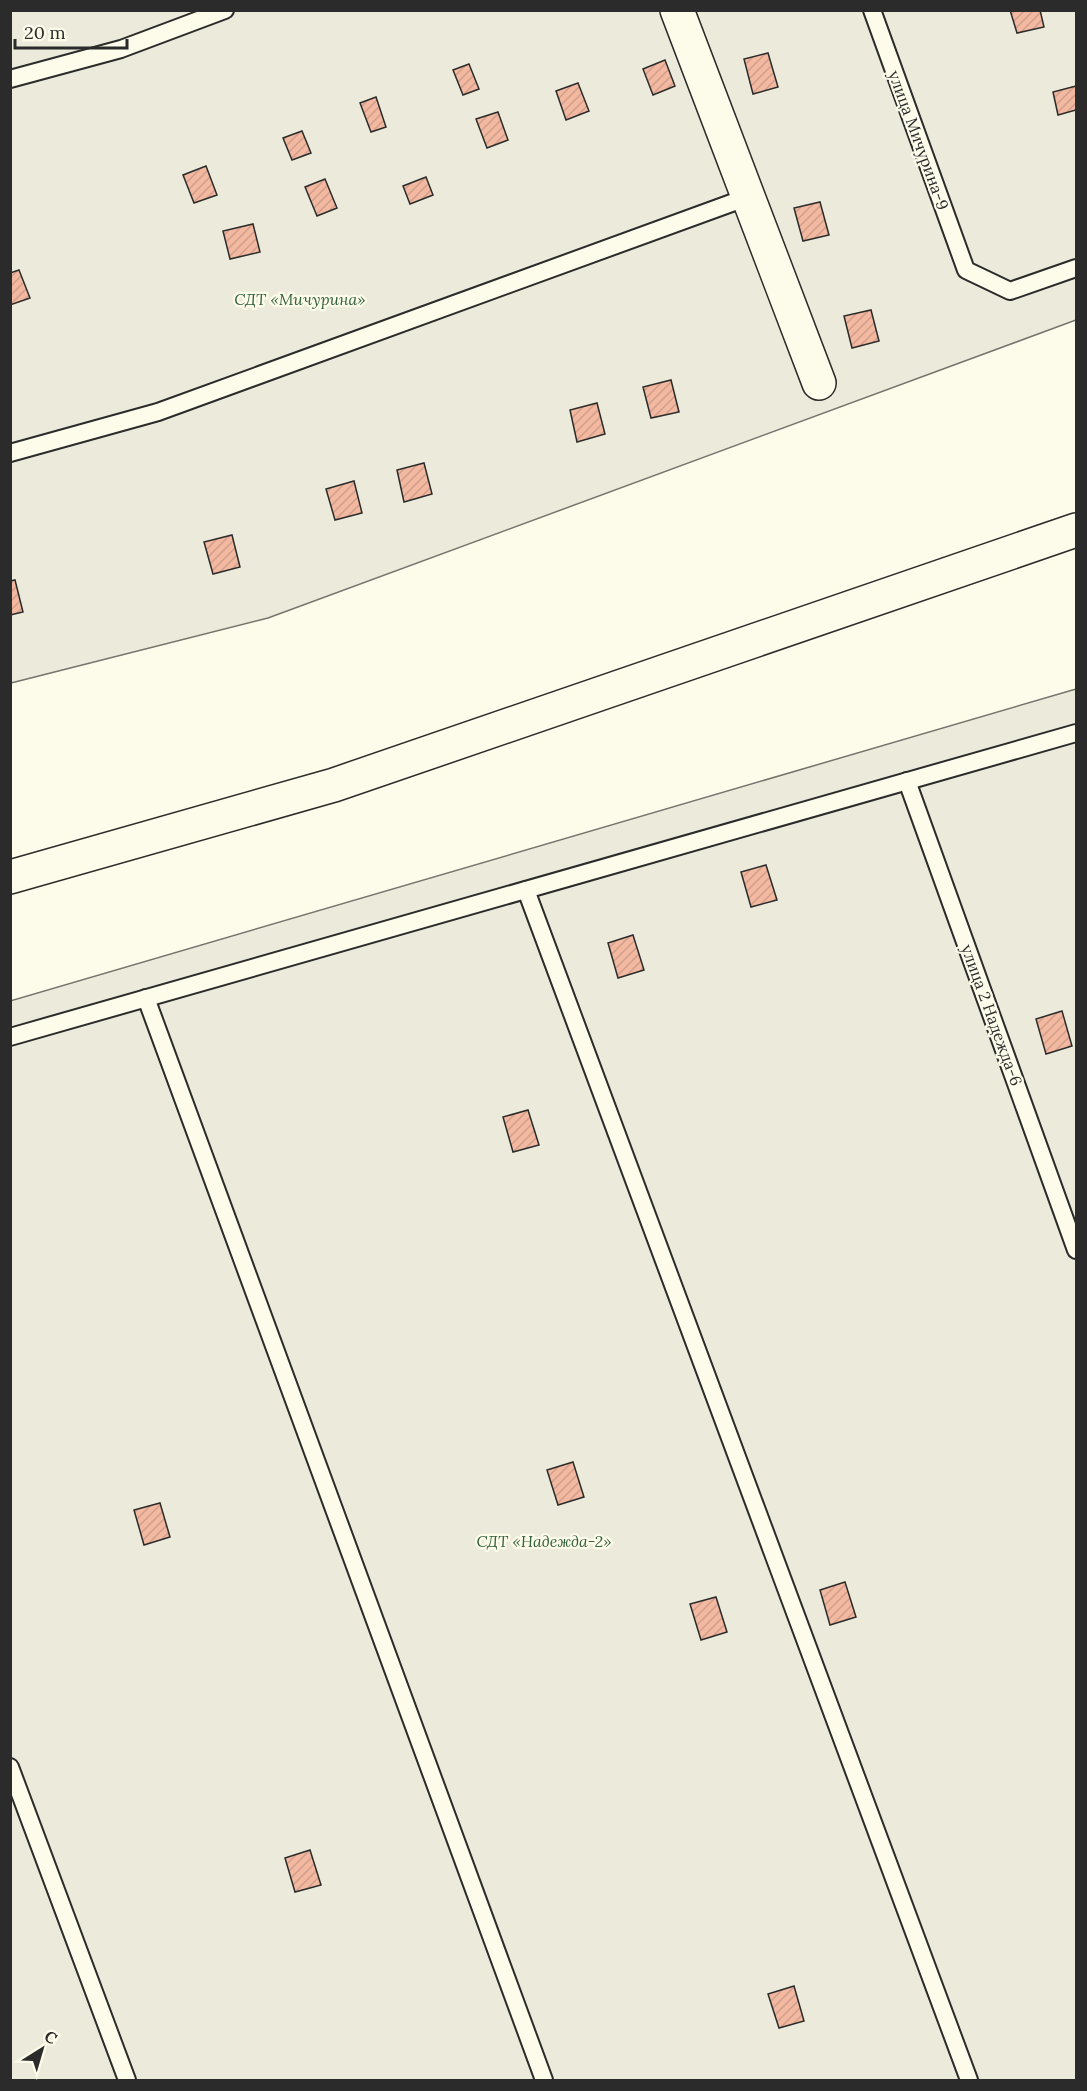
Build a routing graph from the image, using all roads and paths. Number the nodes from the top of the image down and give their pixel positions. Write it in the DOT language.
graph roads {
  1 [pos="225,10"];
  2 [pos="677,10"];
  3 [pos="872,10"];
  4 [pos="10,79"];
  5 [pos="748,197"];
  6 [pos="1077,268"];
  7 [pos="819,383"];
  8 [pos="10,453"];
  9 [pos="1077,530"];
  10 [pos="1077,733"];
  11 [pos="907,781"];
  12 [pos="10,877"];
  13 [pos="526,890"];
  14 [pos="146,998"];
  15 [pos="10,1037"];
  16 [pos="1077,1250"];
  17 [pos="10,1767"];
  18 [pos="127,2080"];
  19 [pos="544,2080"];
  20 [pos="969,2080"];
  1 -- 4 [label="lane"];
  2 -- 5 [label="street"];
  3 -- 6 [label="lane, улица Мичурина-9"];
  5 -- 7 [label="street"];
  5 -- 8 [label="lane"];
  9 -- 12 [label="street"];
  10 -- 11 [label="lane"];
  11 -- 13 [label="lane"];
  11 -- 16 [label="lane, улица 2 Надежда-6"];
  13 -- 14 [label="lane"];
  13 -- 20 [label="lane"];
  14 -- 15 [label="lane"];
  14 -- 19 [label="lane"];
  17 -- 18 [label="lane"];
}
